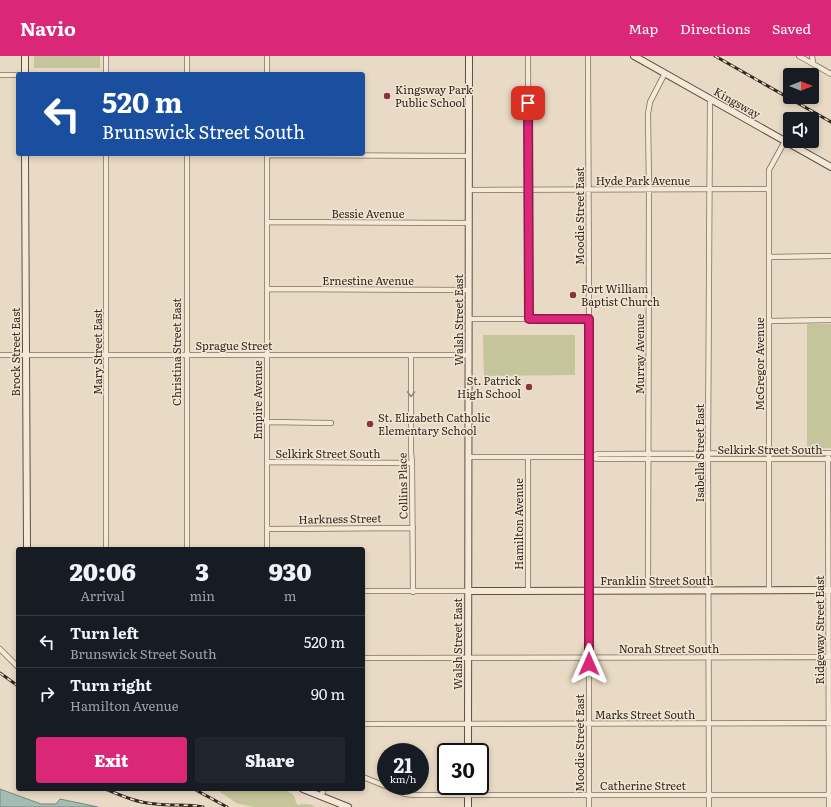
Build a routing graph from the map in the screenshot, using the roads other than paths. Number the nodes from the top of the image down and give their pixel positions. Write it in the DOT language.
graph roads {
  1 [pos="25,56"];
  2 [pos="106,56"];
  3 [pos="187,56"];
  4 [pos="267,56"];
  5 [pos="469,56"];
  6 [pos="528,56"];
  7 [pos="588,56"];
  8 [pos="634,56"];
  9 [pos="799,56"];
  10 [pos="812,56"];
  11 [pos="812,63"];
  12 [pos="25,72"];
  13 [pos="106,72"];
  14 [pos="187,72"];
  15 [pos="267,72"];
  16 [pos="665,73"];
  17 [pos="831,74"];
  18 [pos="0,75"];
  19 [pos="16,75"];
  20 [pos="710,99"];
  21 [pos="783,140"];
  22 [pos="783,145"];
  23 [pos="797,148"];
  24 [pos="365,155"];
  25 [pos="25,156"];
  26 [pos="106,156"];
  27 [pos="187,156"];
  28 [pos="267,156"];
  29 [pos="469,156"];
  30 [pos="831,167"];
  31 [pos="769,189"];
  32 [pos="469,190"];
  33 [pos="588,190"];
  34 [pos="649,190"];
  35 [pos="709,190"];
  36 [pos="529,191"];
  37 [pos="267,222"];
  38 [pos="469,224"];
  39 [pos="769,256"];
  40 [pos="831,256"];
  41 [pos="267,289"];
  42 [pos="469,290"];
  43 [pos="469,319"];
  44 [pos="529,319"];
  45 [pos="589,319"];
  46 [pos="769,320"];
  47 [pos="831,320"];
  48 [pos="0,355"];
  49 [pos="27,355"];
  50 [pos="107,355"];
  51 [pos="267,355"];
  52 [pos="411,355"];
  53 [pos="468,355"];
  54 [pos="187,356"];
  55 [pos="267,422"];
  56 [pos="331,423"];
  57 [pos="829,453"];
  58 [pos="589,456"];
  59 [pos="648,456"];
  60 [pos="708,456"];
  61 [pos="769,456"];
  62 [pos="468,457"];
  63 [pos="528,457"];
  64 [pos="829,459"];
  65 [pos="267,462"];
  66 [pos="412,463"];
  67 [pos="413,528"];
  68 [pos="267,529"];
  69 [pos="27,547"];
  70 [pos="106,547"];
  71 [pos="186,547"];
  72 [pos="267,547"];
  73 [pos="830,590"];
  74 [pos="468,591"];
  75 [pos="528,591"];
  76 [pos="589,591"];
  77 [pos="648,591"];
  78 [pos="709,591"];
  79 [pos="769,591"];
  80 [pos="365,592"];
  81 [pos="413,592"];
  82 [pos="0,649"];
  83 [pos="468,657"];
  84 [pos="830,657"];
  85 [pos="365,658"];
  86 [pos="589,658"];
  87 [pos="709,658"];
  88 [pos="16,665"];
  89 [pos="830,723"];
  90 [pos="365,724"];
  91 [pos="468,724"];
  92 [pos="589,724"];
  93 [pos="709,724"];
  94 [pos="468,743"];
  95 [pos="365,778"];
  96 [pos="308,791"];
  97 [pos="323,791"];
  98 [pos="437,795"];
  99 [pos="468,795"];
  100 [pos="489,795"];
  101 [pos="588,795"];
  102 [pos="709,795"];
  103 [pos="830,795"];
  104 [pos="321,796"];
  105 [pos="348,807"];
  106 [pos="468,807"];
  107 [pos="588,807"];
  108 [pos="709,807"];
  109 [pos="829,807"];
  1 -- 12 [label="street"];
  2 -- 13 [label="street"];
  3 -- 14 [label="street"];
  4 -- 15 [label="street"];
  5 -- 29 [label="street, Walsh Street East"];
  6 -- 36 [label="street"];
  7 -- 33 [label="street, Moodie Street East"];
  8 -- 16 [label="street, Kingsway"];
  9 -- 11 [label="street"];
  10 -- 11 [label="street"];
  11 -- 17 [label="street"];
  16 -- 20 [label="street, Kingsway"];
  16 -- 34 [label="street, Murray Avenue"];
  18 -- 19 [label="street"];
  20 -- 21 [label="street, Kingsway"];
  20 -- 35 [label="street, Isabella Street East"];
  22 -- 31 [label="street, McGregor Avenue"];
  23 -- 30 [label="street, Kingsway"];
  24 -- 29 [label="street"];
  25 -- 49 [label="street, Brock Street East"];
  26 -- 50 [label="street, Mary Street East"];
  27 -- 54 [label="street, Christina Street East"];
  28 -- 37 [label="street, Empire Avenue"];
  29 -- 32 [label="street, Walsh Street East"];
  31 -- 35 [label="street, Hyde Park Avenue"];
  31 -- 39 [label="street, McGregor Avenue"];
  32 -- 36 [label="street, Hyde Park Avenue"];
  32 -- 38 [label="street, Walsh Street East"];
  33 -- 34 [label="street, Hyde Park Avenue"];
  33 -- 36 [label="street, Hyde Park Avenue"];
  33 -- 45 [label="street, Moodie Street East"];
  34 -- 35 [label="street, Hyde Park Avenue"];
  34 -- 59 [label="street, Murray Avenue"];
  35 -- 60 [label="street, Isabella Street East"];
  36 -- 44 [label="street"];
  37 -- 38 [label="street, Bessie Avenue"];
  37 -- 41 [label="street, Empire Avenue"];
  38 -- 42 [label="street, Walsh Street East"];
  39 -- 40 [label="street"];
  39 -- 46 [label="street, McGregor Avenue"];
  41 -- 42 [label="street, Ernestine Avenue"];
  41 -- 51 [label="street, Empire Avenue"];
  42 -- 43 [label="street, Walsh Street East"];
  43 -- 44 [label="street"];
  43 -- 53 [label="street, Walsh Street East"];
  44 -- 45 [label="street"];
  45 -- 58 [label="street, Moodie Street East"];
  46 -- 47 [label="street"];
  46 -- 61 [label="street, McGregor Avenue"];
  48 -- 49 [label="street, Sprague Street"];
  49 -- 50 [label="street, Sprague Street"];
  49 -- 69 [label="street, Brock Street East"];
  50 -- 54 [label="street, Sprague Street"];
  50 -- 70 [label="street, Mary Street East"];
  51 -- 52 [label="street, Sprague Street"];
  51 -- 54 [label="street, Sprague Street"];
  51 -- 55 [label="street, Empire Avenue"];
  52 -- 53 [label="street, Sprague Street"];
  52 -- 66 [label="street, Collins Place, one-way"];
  53 -- 62 [label="street, Walsh Street East"];
  54 -- 71 [label="street, Christina Street East"];
  55 -- 56 [label="street"];
  55 -- 65 [label="street, Empire Avenue"];
  57 -- 61 [label="street, Selkirk Street South"];
  57 -- 64 [label="street, Ridgeway Street East"];
  58 -- 59 [label="street, Selkirk Street South"];
  58 -- 63 [label="street, Selkirk Street South"];
  58 -- 76 [label="street, Moodie Street East"];
  59 -- 60 [label="street, Selkirk Street South"];
  59 -- 77 [label="street, Murray Avenue"];
  60 -- 61 [label="street, Selkirk Street South"];
  60 -- 78 [label="street, Isabella Street East"];
  61 -- 64 [label="street, Selkirk Street South"];
  61 -- 79 [label="street, McGregor Avenue"];
  62 -- 63 [label="street, Selkirk Street South"];
  62 -- 74 [label="street, Walsh Street East"];
  63 -- 75 [label="street, Hamilton Avenue"];
  64 -- 73 [label="street, Ridgeway Street East"];
  65 -- 66 [label="street, Selkirk Street South"];
  65 -- 68 [label="street, Empire Avenue"];
  66 -- 67 [label="street, Collins Place"];
  67 -- 68 [label="street, Harkness Street"];
  67 -- 81 [label="street, Collins Place"];
  68 -- 72 [label="street, Empire Avenue"];
  73 -- 79 [label="street, Franklin Street South"];
  73 -- 84 [label="street, Ridgeway Street East"];
  74 -- 75 [label="street, Franklin Street South"];
  74 -- 81 [label="street, Franklin Street South"];
  74 -- 83 [label="street, Walsh Street East"];
  75 -- 76 [label="street, Franklin Street South"];
  76 -- 77 [label="street, Franklin Street South"];
  76 -- 86 [label="street, Moodie Street East"];
  77 -- 78 [label="street, Franklin Street South"];
  78 -- 79 [label="street, Franklin Street South"];
  78 -- 87 [label="street, Isabella Street East"];
  80 -- 81 [label="street, Franklin Street South"];
  82 -- 88 [label="street"];
  83 -- 85 [label="street, Norah Street South"];
  83 -- 86 [label="street, Norah Street South"];
  83 -- 91 [label="street, Walsh Street East"];
  84 -- 87 [label="street, Norah Street South"];
  84 -- 89 [label="street, Ridgeway Street East"];
  86 -- 87 [label="street, Norah Street South"];
  86 -- 92 [label="street, Moodie Street East"];
  87 -- 93 [label="street, Isabella Street East"];
  89 -- 93 [label="street, Marks Street South"];
  89 -- 103 [label="street, Ridgeway Street East"];
  90 -- 91 [label="street, Marks Street South"];
  91 -- 92 [label="street, Marks Street South"];
  91 -- 94 [label="street, Walsh Street East"];
  92 -- 93 [label="street, Marks Street South"];
  92 -- 101 [label="street, Moodie Street East"];
  93 -- 102 [label="street, Isabella Street East"];
  95 -- 98 [label="street, Catherine Street"];
  96 -- 104 [label="street"];
  97 -- 104 [label="street"];
  99 -- 106 [label="street"];
  100 -- 101 [label="street, Catherine Street"];
  101 -- 102 [label="street, Catherine Street"];
  101 -- 107 [label="street, Moodie Street East"];
  102 -- 103 [label="street, Catherine Street"];
  102 -- 108 [label="street, Isabella Street East"];
  103 -- 109 [label="street, Ridgeway Street East"];
  104 -- 105 [label="street"];
}
